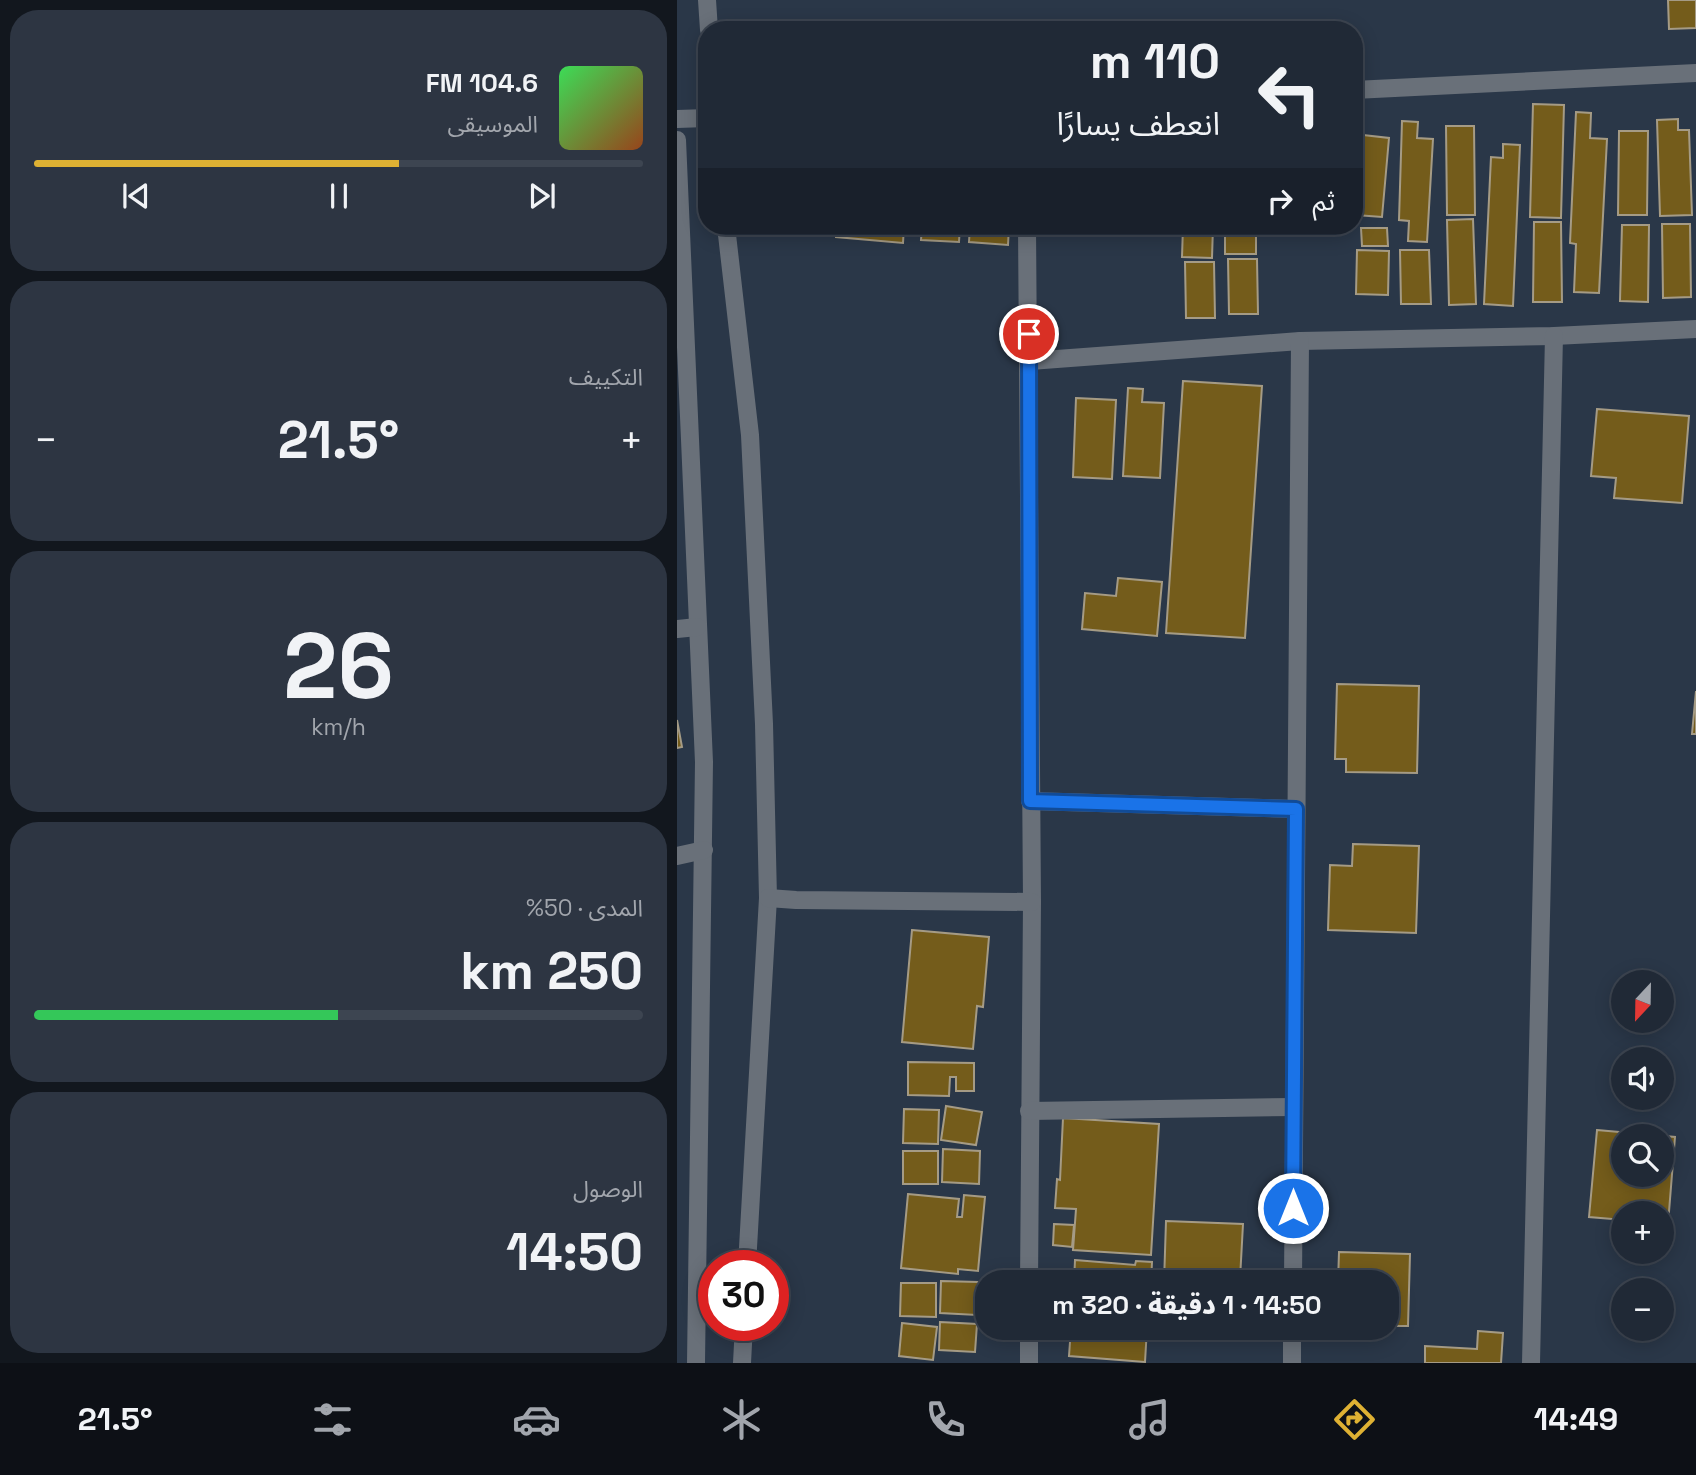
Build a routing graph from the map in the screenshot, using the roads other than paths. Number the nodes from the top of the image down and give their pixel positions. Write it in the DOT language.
graph roads {
  1 [pos="707,0"];
  2 [pos="708,21"];
  3 [pos="1696,74"];
  4 [pos="1363,90"];
  5 [pos="698,118"];
  6 [pos="677,119"];
  7 [pos="677,141"];
  8 [pos="726,235"];
  9 [pos="1027,235"];
  10 [pos="1696,329"];
  11 [pos="1554,336"];
  12 [pos="1300,341"];
  13 [pos="1030,361"];
  14 [pos="697,627"];
  15 [pos="677,629"];
  16 [pos="1030,801"];
  17 [pos="1296,809"];
  18 [pos="704,850"];
  19 [pos="677,856"];
  20 [pos="768,898"];
  21 [pos="1032,902"];
  22 [pos="1294,1107"];
  23 [pos="1029,1111"];
  24 [pos="748,1250"];
  25 [pos="1029,1270"];
  26 [pos="1293,1270"];
  27 [pos="1029,1340"];
  28 [pos="1292,1340"];
  29 [pos="743,1341"];
  30 [pos="696,1363"];
  31 [pos="742,1363"];
  32 [pos="1029,1363"];
  33 [pos="1292,1363"];
  34 [pos="1531,1363"];
  1 -- 2 [label="street"];
  3 -- 4 [label="street"];
  5 -- 6 [label="street"];
  7 -- 14 [label="street"];
  8 -- 20 [label="street"];
  9 -- 13 [label="street"];
  10 -- 11 [label="street"];
  11 -- 12 [label="street"];
  11 -- 34 [label="street"];
  12 -- 13 [label="street"];
  12 -- 17 [label="street"];
  13 -- 16 [label="street"];
  14 -- 15 [label="street"];
  14 -- 18 [label="street"];
  16 -- 17 [label="street"];
  16 -- 21 [label="street"];
  17 -- 22 [label="street"];
  18 -- 19 [label="street"];
  18 -- 30 [label="street"];
  20 -- 21 [label="street"];
  20 -- 24 [label="street"];
  21 -- 23 [label="street"];
  22 -- 23 [label="street"];
  22 -- 26 [label="street"];
  23 -- 25 [label="street"];
  27 -- 32 [label="street"];
  28 -- 33 [label="street"];
  29 -- 31 [label="street"];
}
